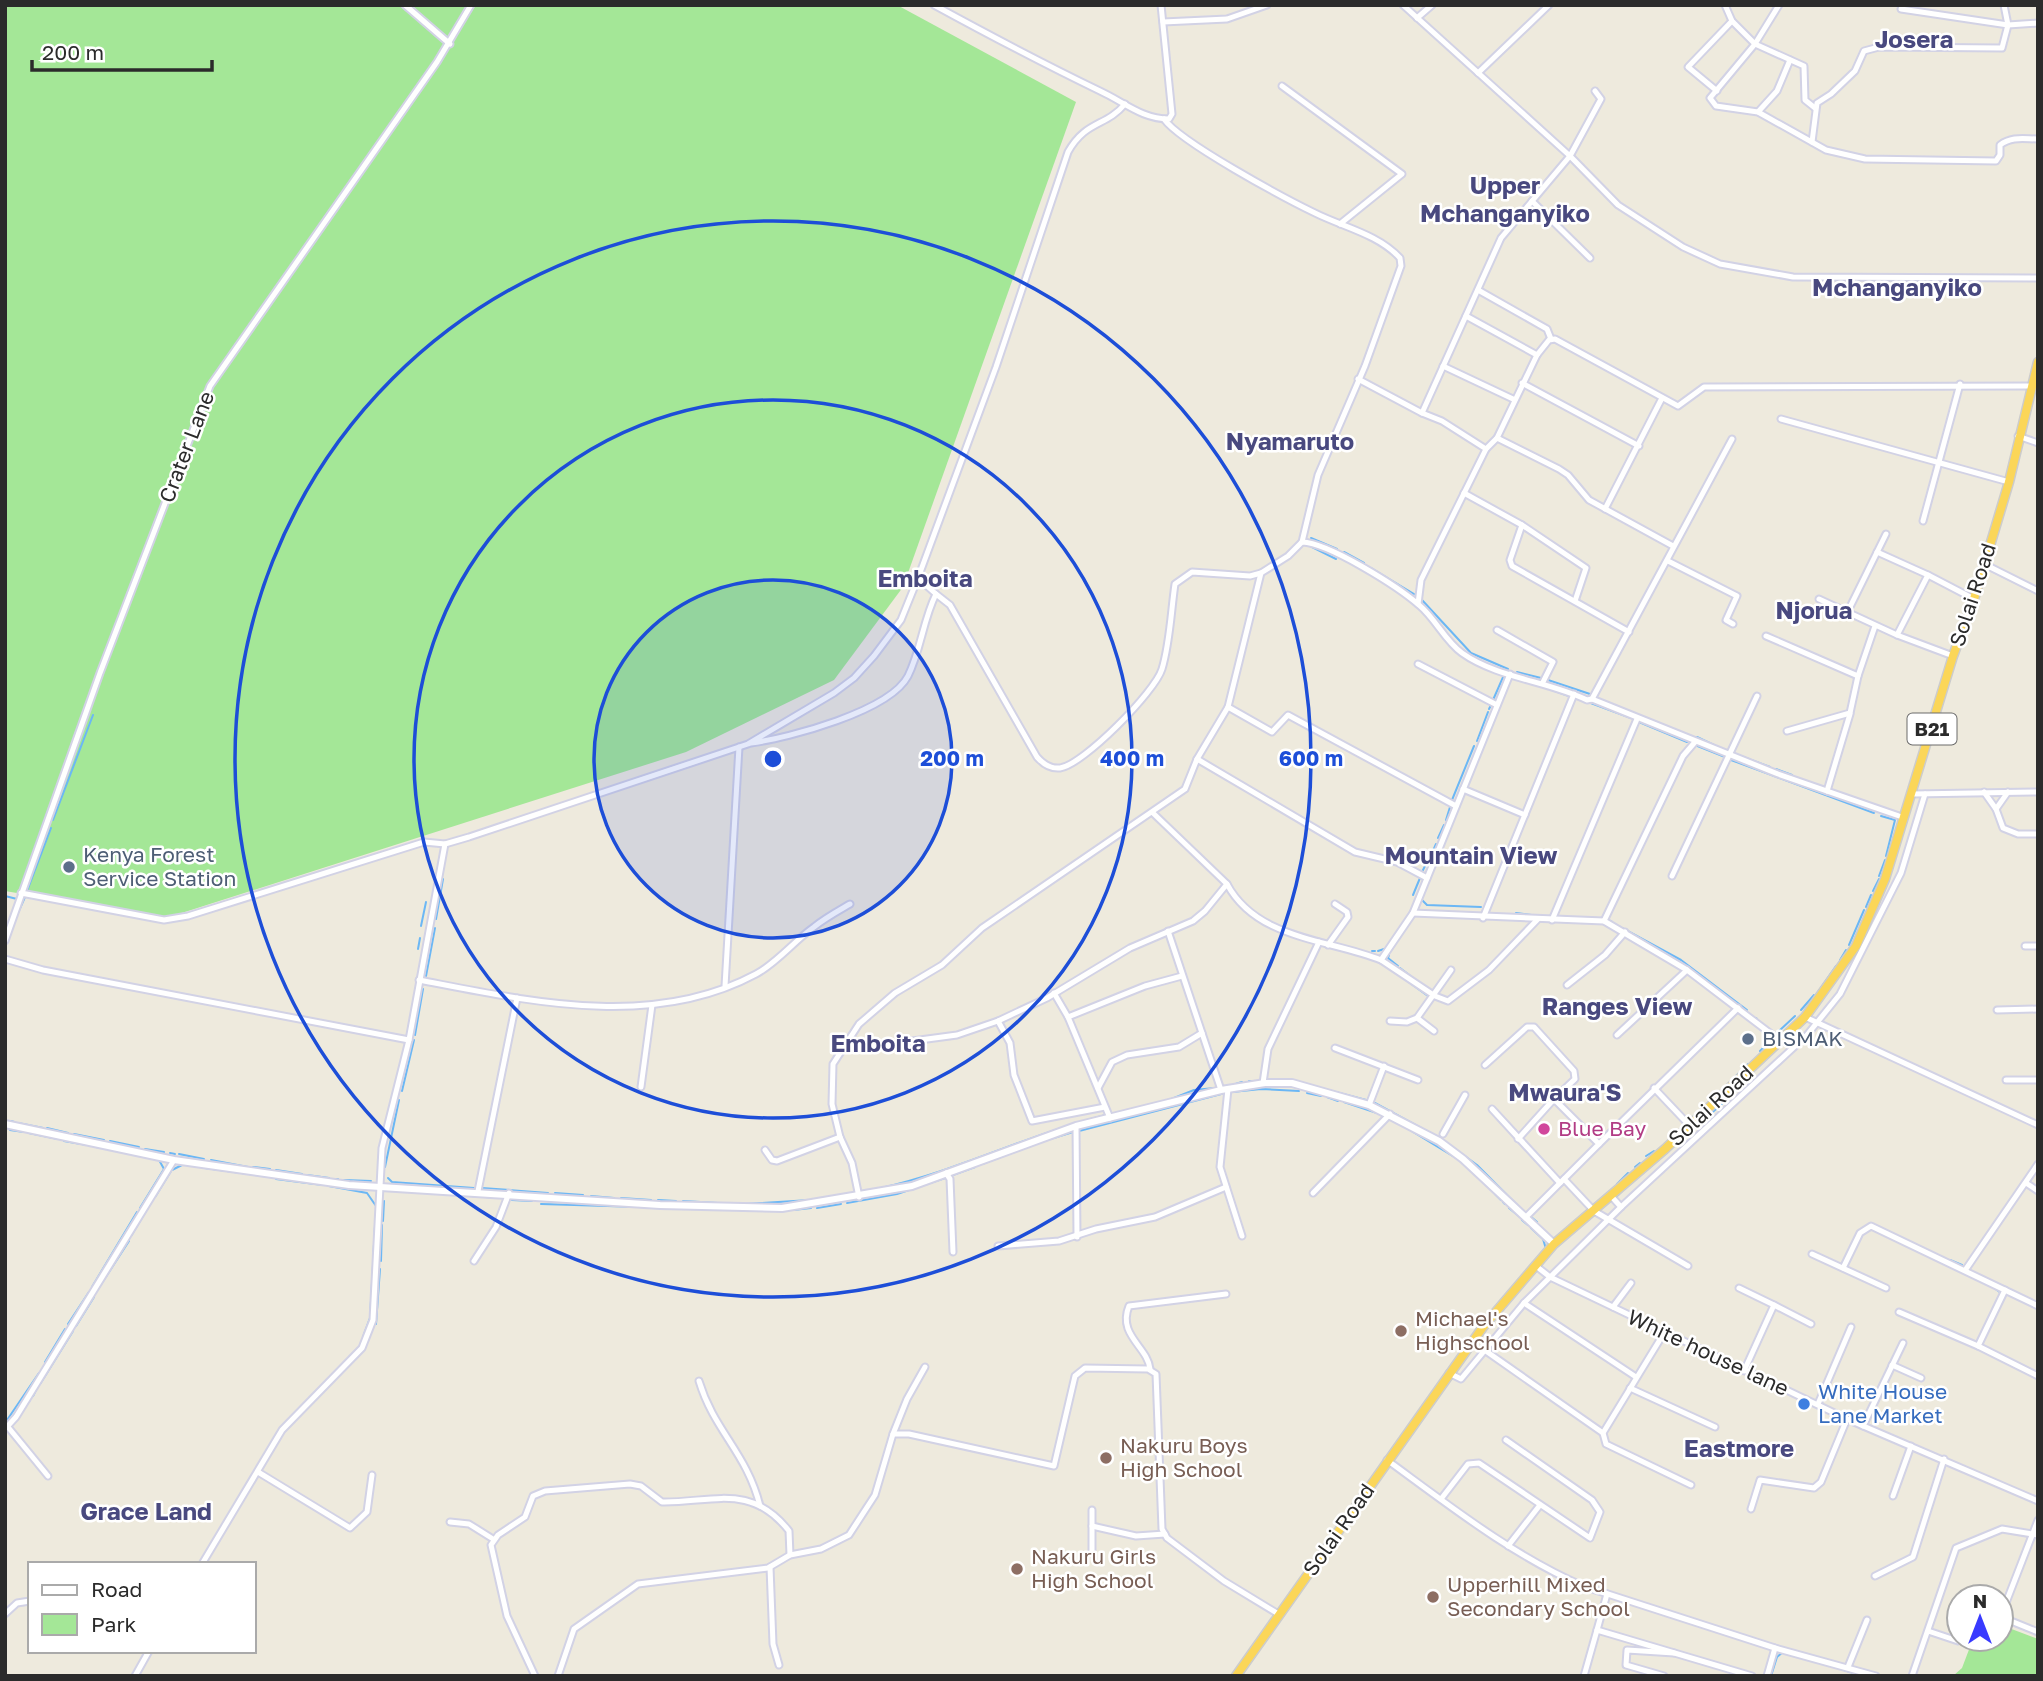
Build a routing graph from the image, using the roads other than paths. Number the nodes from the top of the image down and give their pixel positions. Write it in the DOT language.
graph roads {
  1 [pos="405,5"];
  2 [pos="471,5"];
  3 [pos="934,5"];
  4 [pos="1161,5"];
  5 [pos="1267,5"];
  6 [pos="1403,5"];
  7 [pos="1432,5"];
  8 [pos="1549,5"];
  9 [pos="1725,5"];
  10 [pos="1779,5"];
  11 [pos="2004,5"];
  12 [pos="1901,9"];
  13 [pos="1417,18"];
  14 [pos="1163,22"];
  15 [pos="1732,22"];
  16 [pos="2038,23"];
  17 [pos="2008,25"];
  18 [pos="450,44"];
  19 [pos="1755,44"];
  20 [pos="1790,60"];
  21 [pos="1478,73"];
  22 [pos="1282,86"];
  23 [pos="1717,90"];
  24 [pos="1595,91"];
  25 [pos="1125,104"];
  26 [pos="1815,108"];
  27 [pos="1758,112"];
  28 [pos="1164,118"];
  29 [pos="2038,139"];
  30 [pos="1812,142"];
  31 [pos="1570,156"];
  32 [pos="1532,201"];
  33 [pos="1340,224"];
  34 [pos="1590,258"];
  35 [pos="2038,278"];
  36 [pos="1478,290"];
  37 [pos="1466,316"];
  38 [pos="1551,339"];
  39 [pos="1537,355"];
  40 [pos="2038,362"];
  41 [pos="1443,366"];
  42 [pos="1358,379"];
  43 [pos="1522,383"];
  44 [pos="1960,384"];
  45 [pos="2030,386"];
  46 [pos="1513,399"];
  47 [pos="1661,400"];
  48 [pos="1422,413"];
  49 [pos="1782,419"];
  50 [pos="2018,436"];
  51 [pos="1497,438"];
  52 [pos="1732,439"];
  53 [pos="2038,443"];
  54 [pos="1639,446"];
  55 [pos="1486,449"];
  56 [pos="1939,462"];
  57 [pos="2009,482"];
  58 [pos="1464,493"];
  59 [pos="1605,509"];
  60 [pos="1923,522"];
  61 [pos="1522,525"];
  62 [pos="1886,534"];
  63 [pos="1302,542"];
  64 [pos="1673,546"];
  65 [pos="1877,552"];
  66 [pos="1668,561"];
  67 [pos="1984,564"];
  68 [pos="1261,573"];
  69 [pos="1928,575"];
  70 [pos="918,578"];
  71 [pos="2038,590"];
  72 [pos="936,594"];
  73 [pos="1974,598"];
  74 [pos="1819,599"];
  75 [pos="1575,601"];
  76 [pos="1418,604"];
  77 [pos="1849,611"];
  78 [pos="1733,624"];
  79 [pos="1875,626"];
  80 [pos="1497,630"];
  81 [pos="1629,632"];
  82 [pos="1897,635"];
  83 [pos="1766,636"];
  84 [pos="1953,656"];
  85 [pos="1418,664"];
  86 [pos="1510,674"];
  87 [pos="1858,676"];
  88 [pos="1543,682"];
  89 [pos="1574,694"];
  90 [pos="1757,696"];
  91 [pos="1592,699"];
  92 [pos="1497,705"];
  93 [pos="1228,707"];
  94 [pos="1850,713"];
  95 [pos="1637,719"];
  96 [pos="1787,731"];
  97 [pos="1695,742"];
  98 [pos="748,744"];
  99 [pos="739,747"];
  100 [pos="1729,756"];
  101 [pos="1197,759"];
  102 [pos="1463,789"];
  103 [pos="1827,791"];
  104 [pos="1984,792"];
  105 [pos="2008,792"];
  106 [pos="2038,792"];
  107 [pos="1913,794"];
  108 [pos="1926,794"];
  109 [pos="1456,806"];
  110 [pos="1996,809"];
  111 [pos="1153,813"];
  112 [pos="1525,815"];
  113 [pos="1902,817"];
  114 [pos="2038,834"];
  115 [pos="445,844"];
  116 [pos="1672,876"];
  117 [pos="1427,878"];
  118 [pos="1227,884"];
  119 [pos="21,893"];
  120 [pos="850,904"];
  121 [pos="1335,904"];
  122 [pos="1413,913"];
  123 [pos="1483,918"];
  124 [pos="1538,919"];
  125 [pos="1552,920"];
  126 [pos="1604,921"];
  127 [pos="1168,931"];
  128 [pos="1625,932"];
  129 [pos="5,941"];
  130 [pos="1319,942"];
  131 [pos="1328,945"];
  132 [pos="2025,946"];
  133 [pos="2038,946"];
  134 [pos="5,959"];
  135 [pos="1381,960"];
  136 [pos="1451,970"];
  137 [pos="1687,970"];
  138 [pos="1182,976"];
  139 [pos="419,980"];
  140 [pos="1567,985"];
  141 [pos="725,986"];
  142 [pos="1054,993"];
  143 [pos="1434,996"];
  144 [pos="517,998"];
  145 [pos="652,1005"];
  146 [pos="1738,1008"];
  147 [pos="2038,1009"];
  148 [pos="1997,1010"];
  149 [pos="1068,1017"];
  150 [pos="1417,1017"];
  151 [pos="1805,1017"];
  152 [pos="998,1021"];
  153 [pos="1390,1021"];
  154 [pos="1817,1022"];
  155 [pos="1434,1031"];
  156 [pos="1202,1033"];
  157 [pos="1617,1035"];
  158 [pos="409,1040"];
  159 [pos="1779,1040"];
  160 [pos="848,1045"];
  161 [pos="1335,1048"];
  162 [pos="1485,1065"];
  163 [pos="1384,1066"];
  164 [pos="1419,1080"];
  165 [pos="2006,1080"];
  166 [pos="2038,1080"];
  167 [pos="1263,1083"];
  168 [pos="641,1087"];
  169 [pos="1098,1088"];
  170 [pos="1654,1088"];
  171 [pos="1224,1090"];
  172 [pos="1465,1094"];
  173 [pos="1554,1099"];
  174 [pos="1369,1105"];
  175 [pos="1105,1107"];
  176 [pos="1492,1109"];
  177 [pos="1390,1114"];
  178 [pos="1110,1118"];
  179 [pos="5,1124"];
  180 [pos="2038,1125"];
  181 [pos="1076,1126"];
  182 [pos="1690,1126"];
  183 [pos="1443,1134"];
  184 [pos="840,1137"];
  185 [pos="1518,1139"];
  186 [pos="1599,1144"];
  187 [pos="765,1150"];
  188 [pos="174,1160"];
  189 [pos="2038,1164"];
  190 [pos="946,1173"];
  191 [pos="1562,1181"];
  192 [pos="2026,1183"];
  193 [pos="1226,1186"];
  194 [pos="381,1188"];
  195 [pos="478,1191"];
  196 [pos="2038,1191"];
  197 [pos="509,1194"];
  198 [pos="1313,1194"];
  199 [pos="859,1197"];
  200 [pos="1612,1197"];
  201 [pos="1622,1207"];
  202 [pos="1594,1211"];
  203 [pos="1526,1217"];
  204 [pos="1608,1221"];
  205 [pos="1242,1236"];
  206 [pos="1077,1237"];
  207 [pos="1554,1244"];
  208 [pos="998,1246"];
  209 [pos="953,1252"];
  210 [pos="1812,1254"];
  211 [pos="474,1261"];
  212 [pos="1536,1266"];
  213 [pos="1688,1266"];
  214 [pos="1843,1268"];
  215 [pos="1966,1269"];
  216 [pos="1550,1277"];
  217 [pos="1631,1283"];
  218 [pos="1740,1288"];
  219 [pos="1886,1288"];
  220 [pos="2005,1290"];
  221 [pos="1226,1294"];
  222 [pos="1524,1303"];
  223 [pos="1774,1305"];
  224 [pos="2038,1306"];
  225 [pos="1613,1307"];
  226 [pos="1899,1312"];
  227 [pos="1811,1324"];
  228 [pos="1852,1327"];
  229 [pos="1664,1333"];
  230 [pos="1903,1343"];
  231 [pos="1978,1346"];
  232 [pos="1483,1349"];
  233 [pos="1892,1365"];
  234 [pos="925,1367"];
  235 [pos="1150,1369"];
  236 [pos="1744,1371"];
  237 [pos="1449,1373"];
  238 [pos="1636,1377"];
  239 [pos="2038,1377"];
  240 [pos="1921,1378"];
  241 [pos="699,1381"];
  242 [pos="1630,1388"];
  243 [pos="1818,1404"];
  244 [pos="1847,1419"];
  245 [pos="1863,1426"];
  246 [pos="1715,1427"];
  247 [pos="6,1428"];
  248 [pos="1603,1433"];
  249 [pos="893,1434"];
  250 [pos="1506,1440"];
  251 [pos="1911,1446"];
  252 [pos="1944,1459"];
  253 [pos="1387,1460"];
  254 [pos="258,1472"];
  255 [pos="372,1475"];
  256 [pos="48,1476"];
  257 [pos="1691,1485"];
  258 [pos="1893,1496"];
  259 [pos="1441,1499"];
  260 [pos="2038,1501"];
  261 [pos="760,1506"];
  262 [pos="1540,1506"];
  263 [pos="1751,1509"];
  264 [pos="1092,1510"];
  265 [pos="2038,1520"];
  266 [pos="450,1522"];
  267 [pos="1092,1526"];
  268 [pos="1165,1534"];
  269 [pos="2035,1534"];
  270 [pos="493,1539"];
  271 [pos="1508,1546"];
  272 [pos="1093,1553"];
  273 [pos="790,1555"];
  274 [pos="203,1562"];
  275 [pos="770,1567"];
  276 [pos="1875,1576"];
  277 [pos="1607,1594"];
  278 [pos="28,1601"];
  279 [pos="5,1614"];
  280 [pos="1280,1615"];
  281 [pos="1867,1620"];
  282 [pos="1597,1630"];
  283 [pos="1928,1630"];
  284 [pos="2038,1632"];
  285 [pos="1945,1636"];
  286 [pos="1775,1648"];
  287 [pos="148,1653"];
  288 [pos="1685,1654"];
  289 [pos="779,1665"];
  290 [pos="1848,1667"];
  291 [pos="135,1676"];
  292 [pos="535,1676"];
  293 [pos="558,1676"];
  294 [pos="1236,1676"];
  295 [pos="1584,1676"];
  296 [pos="1664,1676"];
  297 [pos="1752,1676"];
  298 [pos="1767,1676"];
  299 [pos="1875,1676"];
  300 [pos="1912,1676"];
  1 -- 18 [label="street"];
  2 -- 18 [label="street, Crater Lane"];
  3 -- 25 [label="street"];
  4 -- 14 [label="street"];
  5 -- 14 [label="street"];
  6 -- 13 [label="street"];
  7 -- 13 [label="street"];
  8 -- 21 [label="street"];
  9 -- 15 [label="street"];
  10 -- 19 [label="street"];
  11 -- 17 [label="street"];
  12 -- 17 [label="street"];
  13 -- 21 [label="street"];
  14 -- 28 [label="street"];
  15 -- 19 [label="street"];
  15 -- 23 [label="street"];
  16 -- 17 [label="street"];
  17 -- 26 [label="street"];
  18 -- 119 [label="street, Crater Lane"];
  19 -- 20 [label="street"];
  19 -- 23 [label="street"];
  20 -- 26 [label="street"];
  20 -- 27 [label="street"];
  21 -- 31 [label="street"];
  22 -- 33 [label="street"];
  23 -- 27 [label="street"];
  24 -- 31 [label="street"];
  25 -- 28 [label="street"];
  25 -- 70 [label="street"];
  26 -- 30 [label="street"];
  27 -- 30 [label="street"];
  28 -- 33 [label="street"];
  29 -- 30 [label="street"];
  31 -- 32 [label="street"];
  31 -- 35 [label="street"];
  32 -- 34 [label="street"];
  32 -- 36 [label="street"];
  33 -- 42 [label="street"];
  36 -- 37 [label="street"];
  36 -- 38 [label="street"];
  37 -- 39 [label="street"];
  37 -- 41 [label="street"];
  38 -- 39 [label="street"];
  38 -- 47 [label="street"];
  39 -- 43 [label="street"];
  40 -- 45 [label="highway, Solai Road / B21"];
  41 -- 46 [label="street"];
  41 -- 48 [label="street"];
  42 -- 48 [label="street"];
  42 -- 63 [label="street"];
  43 -- 46 [label="street"];
  43 -- 54 [label="street"];
  44 -- 45 [label="street"];
  44 -- 47 [label="street"];
  44 -- 56 [label="street"];
  45 -- 50 [label="highway, Solai Road / B21"];
  46 -- 51 [label="street"];
  47 -- 54 [label="street"];
  48 -- 55 [label="street"];
  49 -- 56 [label="street"];
  50 -- 53 [label="street"];
  50 -- 57 [label="highway, Solai Road / B21"];
  51 -- 55 [label="street"];
  51 -- 59 [label="street"];
  52 -- 64 [label="street"];
  54 -- 59 [label="street"];
  55 -- 58 [label="street"];
  56 -- 57 [label="street"];
  56 -- 60 [label="street"];
  57 -- 67 [label="highway, Solai Road / B21"];
  58 -- 61 [label="street"];
  58 -- 76 [label="street"];
  59 -- 64 [label="street"];
  61 -- 75 [label="street"];
  61 -- 75 [label="street"];
  62 -- 65 [label="street"];
  63 -- 68 [label="street"];
  63 -- 76 [label="street"];
  64 -- 66 [label="street"];
  65 -- 69 [label="street"];
  65 -- 77 [label="street"];
  66 -- 78 [label="street"];
  66 -- 81 [label="street"];
  67 -- 71 [label="street"];
  67 -- 73 [label="highway, Solai Road / B21"];
  68 -- 72 [label="street"];
  68 -- 93 [label="street"];
  69 -- 73 [label="street"];
  69 -- 82 [label="street"];
  70 -- 72 [label="street"];
  70 -- 98 [label="street"];
  72 -- 98 [label="street"];
  73 -- 84 [label="highway, Solai Road / B21"];
  74 -- 77 [label="street"];
  75 -- 81 [label="street"];
  76 -- 86 [label="street"];
  77 -- 79 [label="street"];
  79 -- 82 [label="street"];
  79 -- 87 [label="street"];
  80 -- 88 [label="street"];
  81 -- 91 [label="street"];
  82 -- 84 [label="street"];
  83 -- 87 [label="street"];
  84 -- 107 [label="highway, Solai Road / B21"];
  85 -- 92 [label="street"];
  86 -- 88 [label="street"];
  86 -- 92 [label="street"];
  87 -- 94 [label="street"];
  88 -- 89 [label="street"];
  89 -- 91 [label="street"];
  89 -- 112 [label="street"];
  90 -- 100 [label="street"];
  91 -- 95 [label="street"];
  92 -- 102 [label="street"];
  93 -- 101 [label="street"];
  93 -- 109 [label="street"];
  94 -- 96 [label="street"];
  94 -- 103 [label="street"];
  95 -- 97 [label="street"];
  95 -- 125 [label="street"];
  97 -- 100 [label="street"];
  97 -- 126 [label="street"];
  98 -- 99 [label="street"];
  99 -- 115 [label="street"];
  99 -- 141 [label="street"];
  100 -- 103 [label="street"];
  100 -- 116 [label="street"];
  101 -- 111 [label="street"];
  101 -- 117 [label="street"];
  102 -- 109 [label="street"];
  102 -- 112 [label="street"];
  103 -- 113 [label="street"];
  104 -- 105 [label="street"];
  104 -- 108 [label="street"];
  104 -- 110 [label="street"];
  105 -- 106 [label="street"];
  105 -- 110 [label="street"];
  107 -- 108 [label="street"];
  107 -- 113 [label="highway, Solai Road / B21"];
  108 -- 154 [label="street"];
  109 -- 117 [label="street"];
  110 -- 114 [label="street"];
  111 -- 118 [label="street"];
  111 -- 160 [label="street"];
  112 -- 123 [label="street"];
  113 -- 151 [label="highway, Solai Road / B21"];
  115 -- 119 [label="street"];
  115 -- 139 [label="street"];
  117 -- 122 [label="street"];
  118 -- 127 [label="street"];
  118 -- 130 [label="street"];
  119 -- 129 [label="street, Crater Lane"];
  120 -- 141 [label="street"];
  121 -- 131 [label="street"];
  122 -- 123 [label="street"];
  122 -- 135 [label="street"];
  123 -- 124 [label="street"];
  124 -- 125 [label="street"];
  124 -- 143 [label="street"];
  125 -- 126 [label="street"];
  126 -- 128 [label="street"];
  127 -- 138 [label="street"];
  127 -- 142 [label="street"];
  128 -- 137 [label="street"];
  128 -- 140 [label="street"];
  130 -- 131 [label="street"];
  130 -- 167 [label="street"];
  131 -- 135 [label="street"];
  132 -- 133 [label="street"];
  134 -- 158 [label="street"];
  135 -- 143 [label="street"];
  136 -- 143 [label="street"];
  137 -- 146 [label="street"];
  137 -- 157 [label="street"];
  138 -- 149 [label="street"];
  138 -- 156 [label="street"];
  139 -- 144 [label="street"];
  139 -- 158 [label="street"];
  141 -- 145 [label="street"];
  142 -- 149 [label="street"];
  142 -- 152 [label="street"];
  143 -- 150 [label="street"];
  144 -- 145 [label="street"];
  144 -- 195 [label="street"];
  145 -- 168 [label="street"];
  146 -- 159 [label="street"];
  146 -- 170 [label="street"];
  147 -- 148 [label="street"];
  149 -- 169 [label="street"];
  150 -- 153 [label="street"];
  150 -- 155 [label="street"];
  151 -- 154 [label="street"];
  151 -- 159 [label="highway, Solai Road / B21"];
  152 -- 160 [label="street"];
  152 -- 175 [label="street"];
  154 -- 180 [label="street"];
  154 -- 201 [label="street"];
  156 -- 169 [label="street"];
  156 -- 171 [label="street"];
  158 -- 194 [label="street"];
  159 -- 182 [label="highway, Solai Road / B21"];
  160 -- 184 [label="street"];
  161 -- 163 [label="street"];
  162 -- 173 [label="street"];
  163 -- 164 [label="street"];
  163 -- 174 [label="street"];
  165 -- 166 [label="street"];
  167 -- 171 [label="street"];
  167 -- 174 [label="street"];
  169 -- 175 [label="street"];
  170 -- 182 [label="street"];
  170 -- 186 [label="street"];
  171 -- 178 [label="street"];
  171 -- 193 [label="street"];
  172 -- 183 [label="street"];
  173 -- 185 [label="street"];
  173 -- 186 [label="street"];
  174 -- 177 [label="street"];
  175 -- 178 [label="street"];
  176 -- 185 [label="street"];
  177 -- 198 [label="street"];
  177 -- 203 [label="street"];
  178 -- 181 [label="street"];
  179 -- 188 [label="street"];
  181 -- 190 [label="street"];
  181 -- 206 [label="street"];
  182 -- 200 [label="highway, Solai Road / B21"];
  184 -- 187 [label="street"];
  184 -- 199 [label="street"];
  185 -- 191 [label="street"];
  186 -- 191 [label="street"];
  188 -- 194 [label="street"];
  188 -- 247 [label="street"];
  189 -- 192 [label="street"];
  190 -- 199 [label="street"];
  190 -- 209 [label="street"];
  191 -- 202 [label="street"];
  191 -- 203 [label="street"];
  192 -- 196 [label="street"];
  192 -- 215 [label="street"];
  193 -- 205 [label="street"];
  193 -- 206 [label="street"];
  194 -- 195 [label="street"];
  194 -- 254 [label="street"];
  195 -- 197 [label="street"];
  197 -- 199 [label="street"];
  197 -- 211 [label="street"];
  200 -- 201 [label="street"];
  200 -- 202 [label="highway, Solai Road / B21"];
  201 -- 204 [label="street"];
  202 -- 204 [label="street"];
  202 -- 207 [label="highway, Solai Road / B21"];
  203 -- 207 [label="street"];
  204 -- 213 [label="street"];
  204 -- 216 [label="street"];
  206 -- 208 [label="street"];
  207 -- 212 [label="highway, Solai Road / B21"];
  210 -- 214 [label="street"];
  212 -- 216 [label="street, White house lane"];
  212 -- 237 [label="highway, Solai Road / B21"];
  214 -- 215 [label="street"];
  214 -- 219 [label="street"];
  215 -- 220 [label="street"];
  216 -- 222 [label="street"];
  216 -- 225 [label="street, White house lane"];
  217 -- 225 [label="street"];
  218 -- 223 [label="street"];
  220 -- 224 [label="street"];
  220 -- 231 [label="street"];
  221 -- 235 [label="street"];
  222 -- 232 [label="street"];
  222 -- 238 [label="street"];
  223 -- 227 [label="street"];
  223 -- 236 [label="street"];
  225 -- 229 [label="street, White house lane"];
  226 -- 231 [label="street"];
  228 -- 243 [label="street"];
  229 -- 236 [label="street, White house lane"];
  229 -- 238 [label="street"];
  230 -- 233 [label="street"];
  231 -- 239 [label="street"];
  232 -- 237 [label="street"];
  232 -- 248 [label="street"];
  233 -- 240 [label="street"];
  233 -- 245 [label="street"];
  234 -- 249 [label="street"];
  235 -- 249 [label="street"];
  235 -- 268 [label="street"];
  236 -- 243 [label="street, White house lane"];
  237 -- 253 [label="highway, Solai Road / B21"];
  238 -- 242 [label="street"];
  241 -- 261 [label="street"];
  242 -- 246 [label="street"];
  242 -- 248 [label="street"];
  243 -- 244 [label="street, White house lane"];
  244 -- 245 [label="street, White house lane"];
  244 -- 263 [label="street"];
  245 -- 251 [label="street, White house lane"];
  247 -- 256 [label="street"];
  248 -- 257 [label="street"];
  249 -- 273 [label="street"];
  250 -- 262 [label="street"];
  251 -- 252 [label="street, White house lane"];
  251 -- 258 [label="street"];
  252 -- 260 [label="street, White house lane"];
  252 -- 276 [label="street"];
  253 -- 259 [label="street"];
  253 -- 280 [label="highway, Solai Road / B21"];
  254 -- 255 [label="street"];
  254 -- 274 [label="street"];
  259 -- 262 [label="street"];
  259 -- 271 [label="street"];
  261 -- 270 [label="street"];
  261 -- 273 [label="street"];
  262 -- 271 [label="street"];
  264 -- 267 [label="street"];
  265 -- 269 [label="street"];
  266 -- 270 [label="street"];
  267 -- 268 [label="street"];
  267 -- 272 [label="street"];
  268 -- 280 [label="street"];
  269 -- 283 [label="street"];
  269 -- 284 [label="street"];
  270 -- 292 [label="street"];
  271 -- 277 [label="street"];
  273 -- 275 [label="street"];
  275 -- 289 [label="street"];
  275 -- 293 [label="street"];
  277 -- 282 [label="street"];
  277 -- 286 [label="street"];
  278 -- 279 [label="street"];
  280 -- 294 [label="highway, Solai Road / B21"];
  281 -- 290 [label="street"];
  282 -- 288 [label="street"];
  282 -- 295 [label="street"];
  283 -- 285 [label="street"];
  283 -- 300 [label="street"];
  286 -- 290 [label="street"];
  286 -- 298 [label="street"];
  287 -- 291 [label="street"];
  288 -- 296 [label="street"];
  288 -- 297 [label="street"];
  290 -- 299 [label="street"];
}
